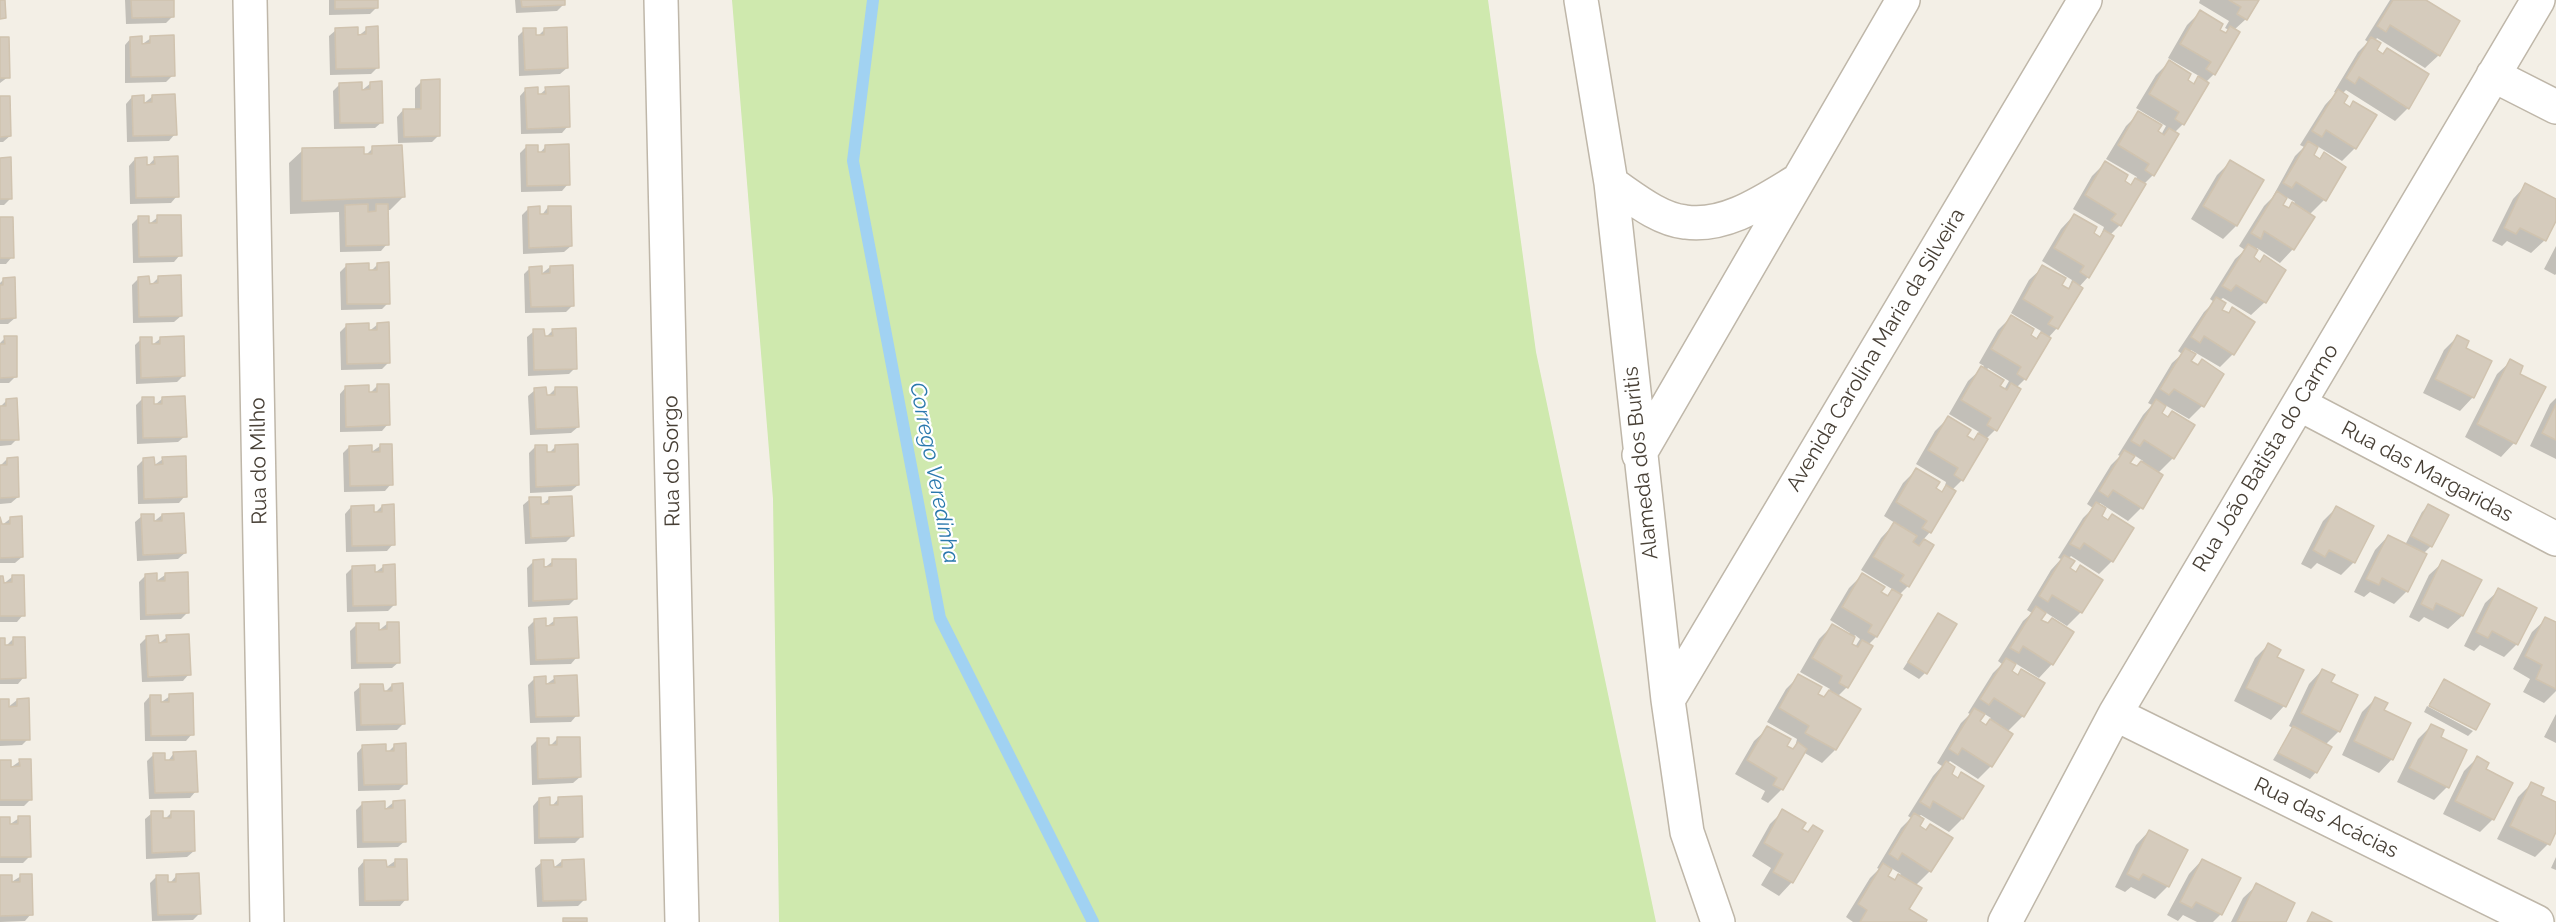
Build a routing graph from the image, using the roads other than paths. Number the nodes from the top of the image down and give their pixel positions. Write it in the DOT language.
graph roads {
  1 [pos="250,0"];
  2 [pos="661,0"];
  3 [pos="1581,0"];
  4 [pos="1903,0"];
  5 [pos="2085,0"];
  6 [pos="2538,0"];
  7 [pos="2493,75"];
  8 [pos="2556,107"];
  9 [pos="1801,178"];
  10 [pos="1611,183"];
  11 [pos="2299,404"];
  12 [pos="1639,455"];
  13 [pos="2556,540"];
  14 [pos="1668,700"];
  15 [pos="2115,714"];
  16 [pos="267,922"];
  17 [pos="682,922"];
  18 [pos="1718,922"];
  19 [pos="2005,922"];
  20 [pos="2537,922"];
  1 -- 16 [label="street, Rua do Milho"];
  2 -- 17 [label="street, Rua do Sorgo"];
  3 -- 10 [label="street, Alameda dos Buritis"];
  4 -- 9 [label="street"];
  5 -- 14 [label="street, Avenida Carolina Maria da Silveira"];
  6 -- 7 [label="street, Rua João Batista do Carmo"];
  7 -- 8 [label="street"];
  7 -- 11 [label="street, Rua João Batista do Carmo"];
  9 -- 10 [label="street"];
  9 -- 12 [label="street"];
  10 -- 12 [label="street, Alameda dos Buritis"];
  11 -- 13 [label="street, Rua das Margaridas"];
  11 -- 15 [label="street, Rua João Batista do Carmo"];
  12 -- 14 [label="street, Alameda dos Buritis"];
  14 -- 18 [label="street, Alameda dos Buritis"];
  15 -- 19 [label="street, Rua João Batista do Carmo"];
  15 -- 20 [label="street, Rua das Acácias"];
}
